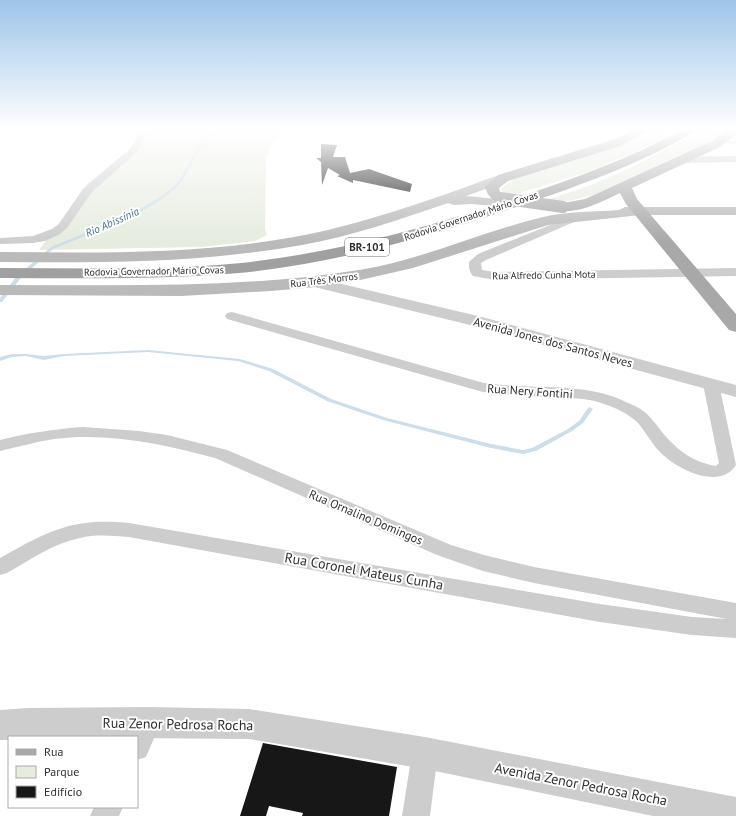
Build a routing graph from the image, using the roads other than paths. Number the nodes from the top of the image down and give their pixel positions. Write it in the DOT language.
graph roads {
  1 [pos="114,167"];
  2 [pos="539,167"];
  3 [pos="612,167"];
  4 [pos="666,167"];
  5 [pos="502,178"];
  6 [pos="625,186"];
  7 [pos="496,200"];
  8 [pos="426,205"];
  9 [pos="557,208"];
  10 [pos="736,210"];
  11 [pos="640,211"];
  12 [pos="577,217"];
  13 [pos="0,241"];
  14 [pos="4,257"];
  15 [pos="736,272"];
  16 [pos="0,273"];
  17 [pos="692,273"];
  18 [pos="360,275"];
  19 [pos="312,282"];
  20 [pos="0,290"];
  21 [pos="369,294"];
  22 [pos="232,316"];
  23 [pos="736,326"];
  24 [pos="711,384"];
  25 [pos="736,391"];
  26 [pos="0,446"];
  27 [pos="0,567"];
  28 [pos="736,612"];
  29 [pos="736,629"];
  30 [pos="0,725"];
  31 [pos="143,735"];
  32 [pos="426,753"];
  33 [pos="736,815"];
  34 [pos="416,816"];
  1 -- 13 [label="street"];
  2 -- 5 [label="main road"];
  3 -- 16 [label="highway, Rodovia Governador Mário Covas / BR-101"];
  4 -- 6 [label="main road"];
  5 -- 7 [label="main road"];
  5 -- 8 [label="main road"];
  6 -- 9 [label="main road"];
  6 -- 11 [label="main road"];
  7 -- 8 [label="main road"];
  7 -- 9 [label="main road, bridge"];
  8 -- 14 [label="main road"];
  9 -- 11 [label="main road"];
  10 -- 11 [label="main road"];
  11 -- 12 [label="main road, Rua Três Morros"];
  11 -- 17 [label="main road"];
  12 -- 17 [label="street, Rua Alfredo Cunha Mota"];
  12 -- 18 [label="main road, Rua Três Morros"];
  15 -- 17 [label="street, Rua Alfredo Cunha Mota"];
  17 -- 23 [label="main road"];
  18 -- 19 [label="main road, Rua Três Morros"];
  18 -- 21 [label="street"];
  19 -- 20 [label="main road, Rua Três Morros"];
  19 -- 21 [label="street, Avenida Jones dos Santos Neves"];
  21 -- 24 [label="street, Avenida Jones dos Santos Neves"];
  22 -- 24 [label="street, Rua Nery Fontini"];
  24 -- 25 [label="street, Avenida Jones dos Santos Neves"];
  26 -- 28 [label="street, Rua Ornalino Domingos"];
  27 -- 29 [label="street, Rua Coronel Mateus Cunha"];
  30 -- 31 [label="street, Rua Zenor Pedrosa Rocha"];
  31 -- 32 [label="street, Rua Zenor Pedrosa Rocha"];
  32 -- 33 [label="street, Avenida Zenor Pedrosa Rocha"];
  32 -- 34 [label="street"];
}
